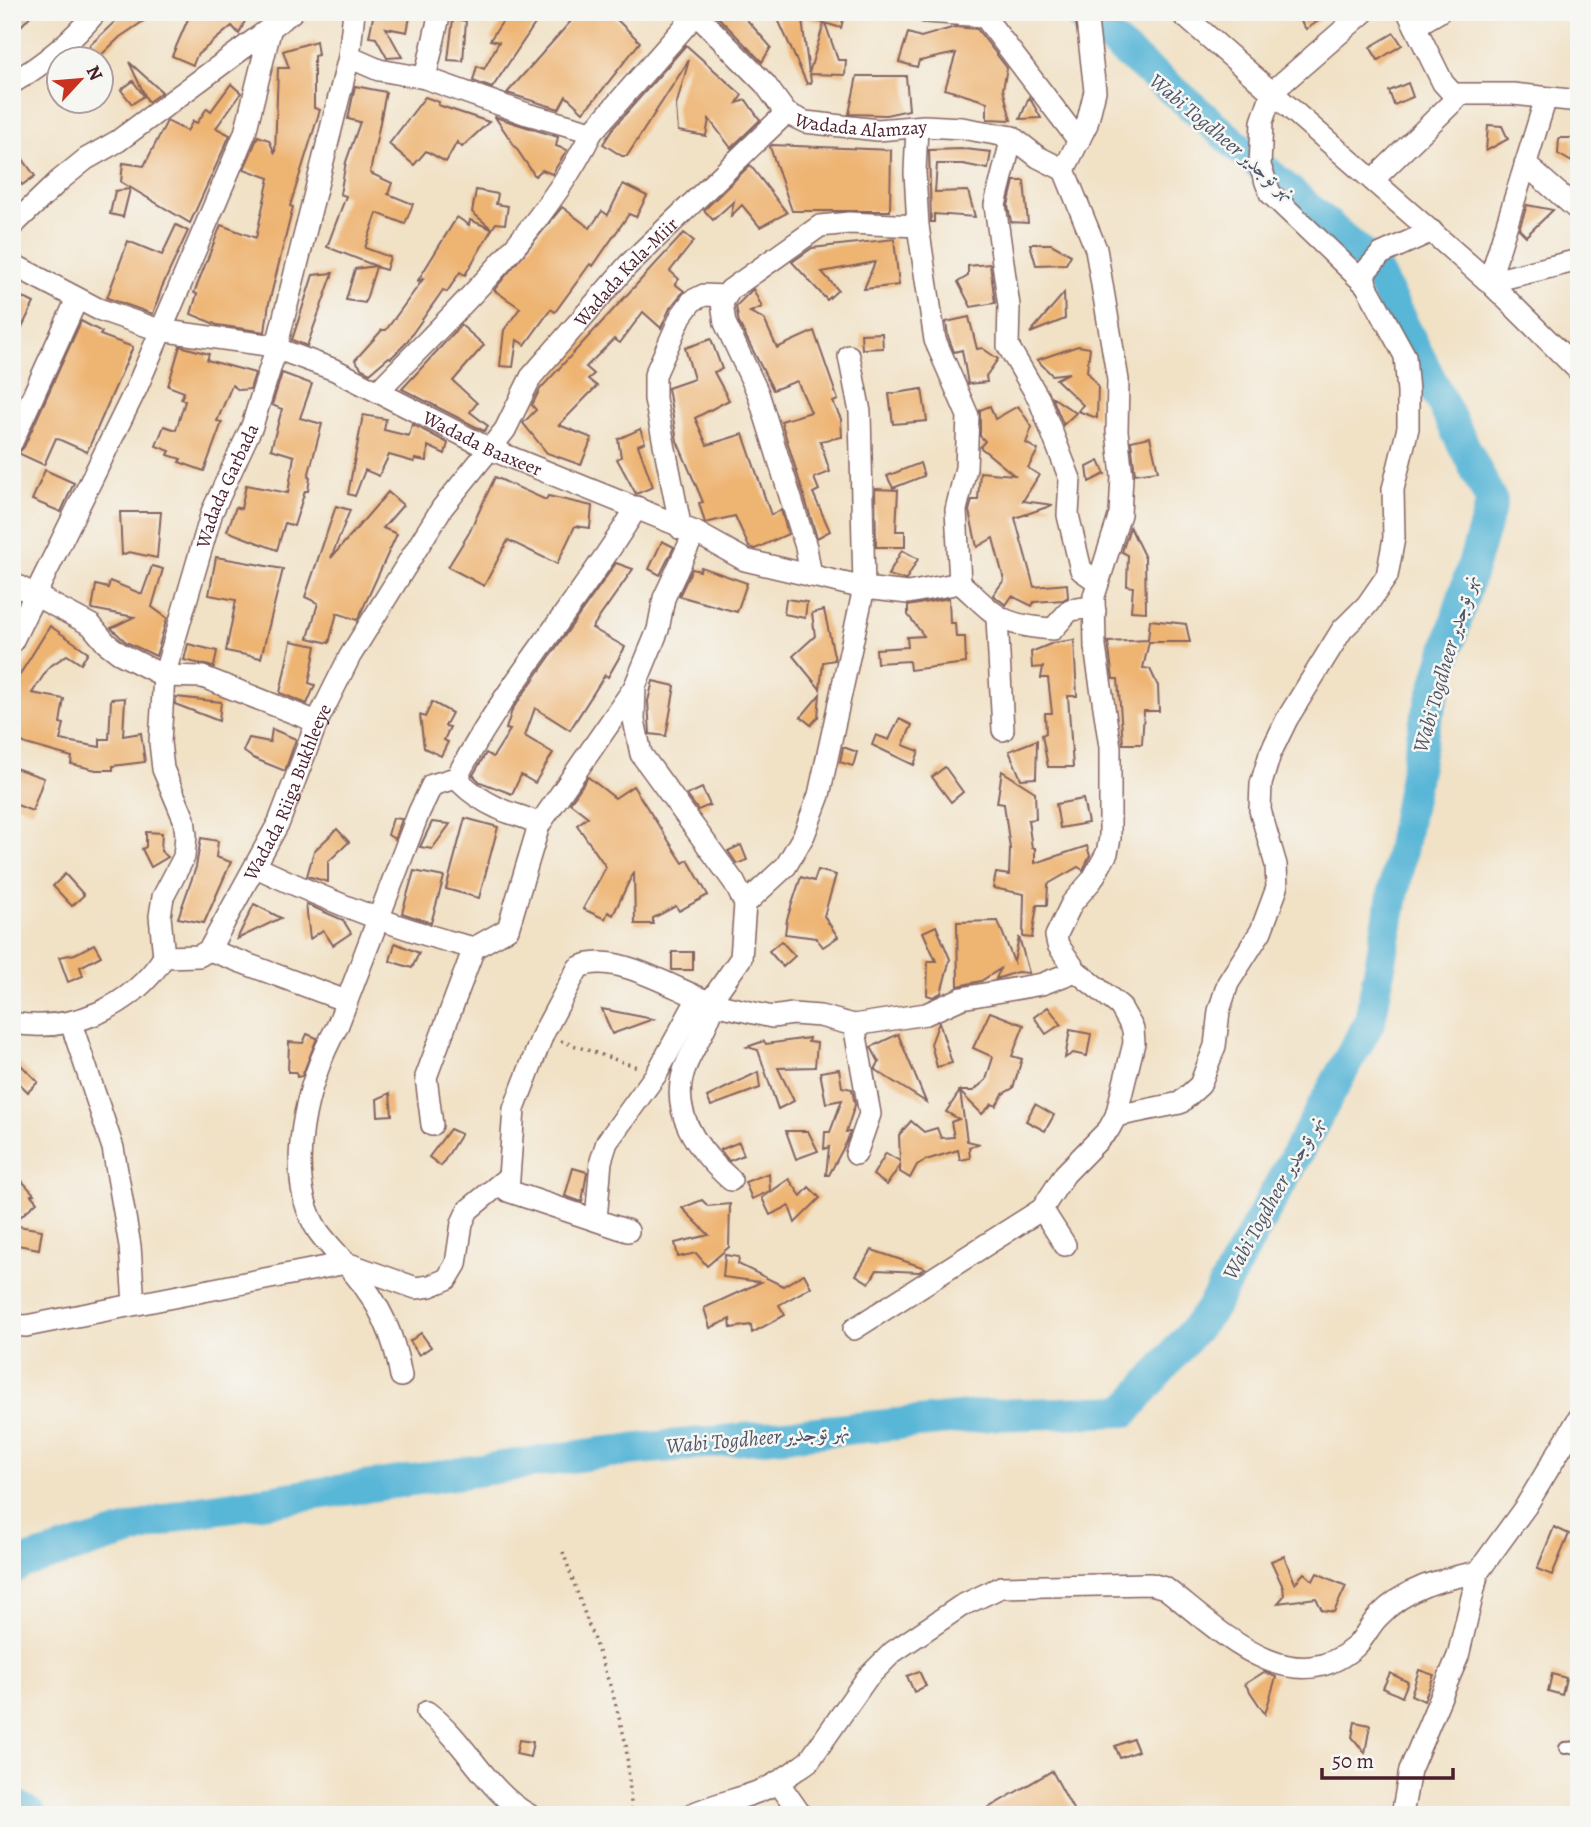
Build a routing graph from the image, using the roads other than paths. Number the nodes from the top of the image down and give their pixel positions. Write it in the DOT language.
graph roads {
  1 [pos="96,12"];
  2 [pos="292,12"];
  3 [pos="354,12"];
  4 [pos="440,12"];
  5 [pos="926,12"];
  6 [pos="1086,12"];
  7 [pos="1180,12"];
  8 [pos="1364,12"];
  9 [pos="1439,12"];
  10 [pos="695,13"];
  11 [pos="1411,19"];
  12 [pos="271,27"];
  13 [pos="349,57"];
  14 [pos="425,78"];
  15 [pos="12,83"];
  16 [pos="1272,92"];
  17 [pos="1460,94"];
  18 [pos="1546,98"];
  19 [pos="1579,101"];
  20 [pos="786,113"];
  21 [pos="917,127"];
  22 [pos="592,132"];
  23 [pos="1012,137"];
  24 [pos="1079,141"];
  25 [pos="1525,164"];
  26 [pos="1064,170"];
  27 [pos="1373,180"];
  28 [pos="1579,211"];
  29 [pos="12,226"];
  30 [pos="918,226"];
  31 [pos="1432,232"];
  32 [pos="1579,260"];
  33 [pos="12,264"];
  34 [pos="1489,282"];
  35 [pos="1366,285"];
  36 [pos="725,296"];
  37 [pos="77,299"];
  38 [pos="159,330"];
  39 [pos="276,349"];
  40 [pos="849,356"];
  41 [pos="1579,371"];
  42 [pos="379,390"];
  43 [pos="12,442"];
  44 [pos="490,449"];
  45 [pos="637,507"];
  46 [pos="688,530"];
  47 [pos="811,576"];
  48 [pos="1097,582"];
  49 [pos="12,583"];
  50 [pos="960,583"];
  51 [pos="864,588"];
  52 [pos="36,594"];
  53 [pos="1095,611"];
  54 [pos="997,618"];
  55 [pos="12,642"];
  56 [pos="164,676"];
  57 [pos="635,686"];
  58 [pos="317,722"];
  59 [pos="1003,730"];
  60 [pos="459,777"];
  61 [pos="539,825"];
  62 [pos="256,867"];
  63 [pos="745,904"];
  64 [pos="380,918"];
  65 [pos="474,948"];
  66 [pos="209,950"];
  67 [pos="164,957"];
  68 [pos="1076,971"];
  69 [pos="707,1001"];
  70 [pos="346,1002"];
  71 [pos="12,1023"];
  72 [pos="71,1023"];
  73 [pos="854,1025"];
  74 [pos="1116,1116"];
  75 [pos="432,1125"];
  76 [pos="856,1154"];
  77 [pos="507,1178"];
  78 [pos="731,1180"];
  79 [pos="1042,1209"];
  80 [pos="596,1220"];
  81 [pos="628,1231"];
  82 [pos="1065,1245"];
  83 [pos="346,1264"];
  84 [pos="134,1304"];
  85 [pos="12,1325"];
  86 [pos="854,1329"];
  87 [pos="401,1376"];
  88 [pos="1579,1418"];
  89 [pos="1478,1572"];
  90 [pos="428,1712"];
  91 [pos="1579,1747"];
  92 [pos="1565,1748"];
  93 [pos="778,1782"];
  94 [pos="529,1815"];
  95 [pos="690,1815"];
  96 [pos="801,1815"];
  97 [pos="1402,1815"];
  1 -- 15 [label="street"];
  2 -- 12 [label="street"];
  3 -- 13 [label="street, Wadada Garbada"];
  4 -- 14 [label="street"];
  5 -- 24 [label="street"];
  6 -- 24 [label="street"];
  7 -- 16 [label="street"];
  8 -- 16 [label="street"];
  9 -- 11 [label="street"];
  10 -- 20 [label="street, Wadada Alamzay"];
  10 -- 22 [label="street"];
  11 -- 17 [label="street"];
  12 -- 29 [label="street"];
  12 -- 38 [label="street"];
  13 -- 14 [label="street"];
  13 -- 39 [label="street, Wadada Garbada"];
  14 -- 22 [label="street"];
  16 -- 27 [label="street"];
  16 -- 35 [label="street"];
  17 -- 18 [label="street"];
  17 -- 27 [label="street"];
  18 -- 19 [label="street"];
  18 -- 25 [label="street"];
  20 -- 21 [label="street, Wadada Alamzay"];
  20 -- 44 [label="street, Wadada Kala-Miir"];
  21 -- 23 [label="street, Wadada Alamzay"];
  21 -- 30 [label="street"];
  22 -- 42 [label="street"];
  23 -- 26 [label="street, Wadada Alamzay"];
  23 -- 48 [label="street"];
  24 -- 26 [label="street"];
  25 -- 28 [label="street"];
  25 -- 34 [label="street"];
  26 -- 48 [label="street"];
  27 -- 31 [label="street"];
  30 -- 36 [label="street"];
  30 -- 50 [label="street"];
  31 -- 34 [label="street"];
  31 -- 35 [label="street"];
  32 -- 34 [label="street"];
  33 -- 37 [label="street, Wadada Baaxeer"];
  34 -- 41 [label="street"];
  35 -- 74 [label="street"];
  36 -- 46 [label="street"];
  36 -- 47 [label="street"];
  37 -- 38 [label="street, Wadada Baaxeer"];
  37 -- 43 [label="street"];
  38 -- 39 [label="street, Wadada Baaxeer"];
  38 -- 52 [label="street"];
  39 -- 42 [label="street, Wadada Baaxeer"];
  39 -- 56 [label="street, Wadada Garbada"];
  40 -- 51 [label="street"];
  42 -- 44 [label="street, Wadada Baaxeer"];
  44 -- 45 [label="street, Wadada Baaxeer"];
  44 -- 58 [label="street, Wadada Riiga Bukhleeye"];
  45 -- 46 [label="street, Wadada Baaxeer"];
  45 -- 60 [label="street"];
  46 -- 47 [label="street, Wadada Baaxeer"];
  46 -- 57 [label="street"];
  47 -- 51 [label="street, Wadada Baaxeer"];
  48 -- 53 [label="street"];
  49 -- 52 [label="street"];
  50 -- 51 [label="street, Wadada Baaxeer"];
  50 -- 54 [label="street"];
  51 -- 63 [label="street"];
  52 -- 55 [label="street"];
  52 -- 56 [label="street"];
  53 -- 54 [label="street"];
  53 -- 68 [label="street"];
  54 -- 59 [label="street"];
  56 -- 58 [label="street"];
  56 -- 67 [label="street, Wadada Garbada"];
  57 -- 61 [label="street"];
  57 -- 63 [label="street"];
  58 -- 62 [label="street, Wadada Riiga Bukhleeye"];
  60 -- 61 [label="street"];
  60 -- 64 [label="street"];
  61 -- 65 [label="street"];
  62 -- 64 [label="street"];
  62 -- 66 [label="street, Wadada Riiga Bukhleeye"];
  63 -- 69 [label="street"];
  64 -- 65 [label="street"];
  64 -- 70 [label="street"];
  65 -- 75 [label="street"];
  66 -- 67 [label="street"];
  66 -- 70 [label="street"];
  67 -- 72 [label="street"];
  68 -- 73 [label="street"];
  68 -- 74 [label="street"];
  69 -- 73 [label="street"];
  69 -- 77 [label="street"];
  69 -- 78 [label="street"];
  69 -- 80 [label="street"];
  70 -- 83 [label="street"];
  71 -- 72 [label="street"];
  72 -- 84 [label="street"];
  73 -- 76 [label="street"];
  74 -- 79 [label="street"];
  77 -- 80 [label="street"];
  77 -- 83 [label="street"];
  79 -- 82 [label="street"];
  79 -- 86 [label="street"];
  80 -- 81 [label="street"];
  83 -- 84 [label="street"];
  83 -- 87 [label="street"];
  84 -- 85 [label="street"];
  88 -- 89 [label="street"];
  89 -- 93 [label="street"];
  89 -- 97 [label="street"];
  90 -- 94 [label="street"];
  91 -- 92 [label="lane"];
  93 -- 95 [label="street"];
  93 -- 96 [label="street"];
}
